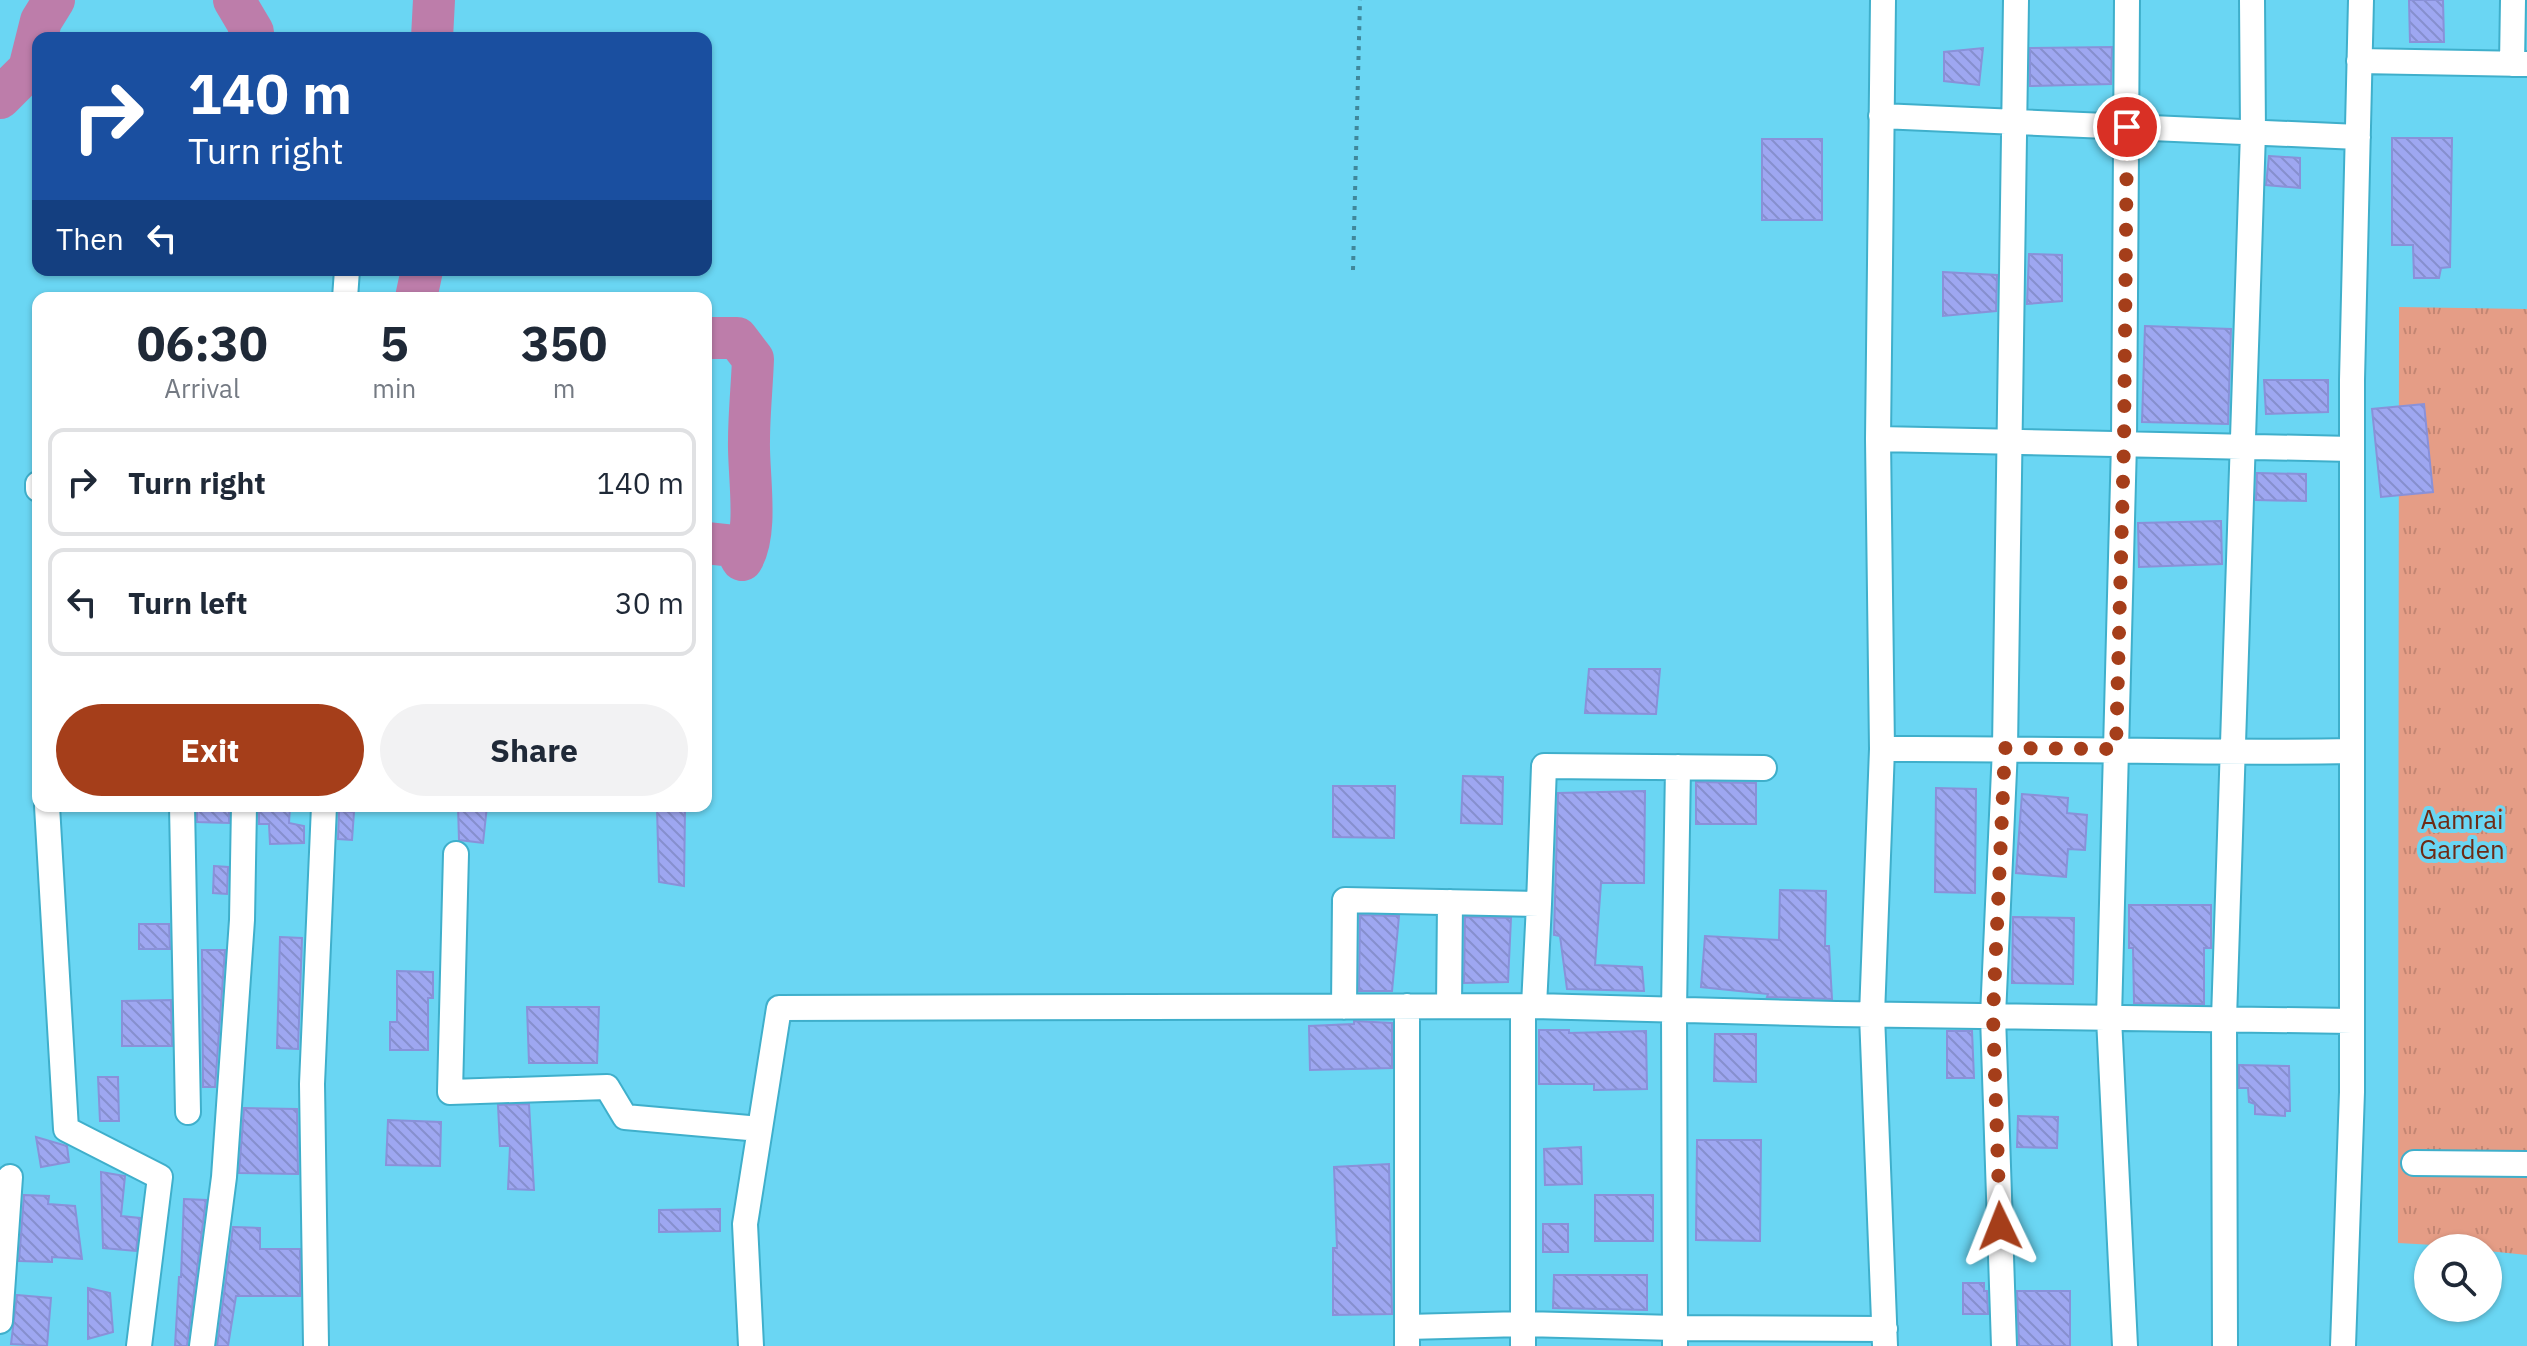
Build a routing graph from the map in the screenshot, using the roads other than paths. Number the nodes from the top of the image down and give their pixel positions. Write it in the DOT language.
graph roads {
  1 [pos="1883,0"];
  2 [pos="2016,0"];
  3 [pos="2127,0"];
  4 [pos="2252,0"];
  5 [pos="2361,0"];
  6 [pos="2513,0"];
  7 [pos="2359,61"];
  8 [pos="2520,64"];
  9 [pos="1881,116"];
  10 [pos="2014,122"];
  11 [pos="2127,127"];
  12 [pos="2253,132"];
  13 [pos="2358,137"];
  14 [pos="1878,439"];
  15 [pos="2008,441"];
  16 [pos="2124,443"];
  17 [pos="2243,446"];
  18 [pos="2352,449"];
  19 [pos="2005,748"];
  20 [pos="1882,749"];
  21 [pos="2116,749"];
  22 [pos="2352,751"];
  23 [pos="2231,753"];
  24 [pos="1678,767"];
  25 [pos="1764,768"];
  26 [pos="47,812"];
  27 [pos="182,812"];
  28 [pos="244,812"];
  29 [pos="324,812"];
  30 [pos="456,854"];
  31 [pos="1450,902"];
  32 [pos="1539,904"];
  33 [pos="1407,1006"];
  34 [pos="1449,1006"];
  35 [pos="1528,1006"];
  36 [pos="1344,1007"];
  37 [pos="1674,1010"];
  38 [pos="1872,1015"];
  39 [pos="1993,1016"];
  40 [pos="2109,1018"];
  41 [pos="2224,1019"];
  42 [pos="2352,1021"];
  43 [pos="188,1112"];
  44 [pos="760,1129"];
  45 [pos="2414,1163"];
  46 [pos="2527,1164"];
  47 [pos="10,1177"];
  48 [pos="0,1321"];
  49 [pos="1523,1335"];
  50 [pos="1407,1336"];
  51 [pos="1675,1337"];
  52 [pos="1885,1338"];
  53 [pos="139,1346"];
  54 [pos="202,1346"];
  55 [pos="316,1346"];
  56 [pos="751,1346"];
  57 [pos="2004,1346"];
  58 [pos="2125,1346"];
  59 [pos="2225,1346"];
  60 [pos="2343,1346"];
  1 -- 9 [label="street"];
  2 -- 10 [label="street"];
  3 -- 11 [label="street"];
  4 -- 12 [label="street"];
  5 -- 7 [label="street"];
  6 -- 8 [label="street"];
  7 -- 8 [label="street"];
  7 -- 13 [label="street"];
  9 -- 10 [label="street"];
  9 -- 14 [label="street"];
  10 -- 11 [label="street"];
  10 -- 15 [label="street"];
  11 -- 12 [label="street"];
  11 -- 16 [label="street"];
  12 -- 13 [label="street"];
  12 -- 17 [label="street"];
  13 -- 18 [label="street"];
  14 -- 15 [label="street"];
  14 -- 20 [label="street"];
  15 -- 16 [label="street"];
  15 -- 19 [label="street"];
  16 -- 17 [label="street"];
  16 -- 21 [label="street"];
  17 -- 18 [label="street"];
  17 -- 23 [label="street"];
  18 -- 22 [label="street"];
  19 -- 20 [label="street"];
  19 -- 21 [label="street"];
  19 -- 39 [label="street"];
  20 -- 38 [label="street"];
  21 -- 23 [label="street"];
  21 -- 40 [label="street"];
  22 -- 23 [label="street"];
  22 -- 42 [label="street"];
  23 -- 41 [label="street"];
  24 -- 25 [label="street"];
  24 -- 32 [label="street"];
  24 -- 37 [label="street"];
  26 -- 53 [label="street"];
  27 -- 43 [label="street"];
  28 -- 54 [label="street"];
  29 -- 55 [label="street"];
  30 -- 44 [label="street"];
  31 -- 32 [label="street"];
  31 -- 34 [label="street"];
  31 -- 36 [label="street"];
  32 -- 35 [label="street"];
  33 -- 34 [label="street"];
  33 -- 36 [label="street"];
  33 -- 50 [label="street"];
  34 -- 35 [label="street"];
  35 -- 37 [label="street"];
  35 -- 49 [label="street"];
  36 -- 44 [label="street"];
  37 -- 38 [label="street"];
  37 -- 51 [label="street"];
  38 -- 39 [label="street"];
  38 -- 52 [label="street"];
  39 -- 40 [label="street"];
  39 -- 57 [label="street"];
  40 -- 41 [label="street"];
  40 -- 58 [label="street"];
  41 -- 42 [label="street"];
  41 -- 59 [label="street"];
  42 -- 60 [label="street"];
  44 -- 56 [label="street"];
  45 -- 46 [label="street"];
  47 -- 48 [label="street"];
  49 -- 50 [label="street"];
  49 -- 51 [label="street"];
  51 -- 52 [label="street"];
}
